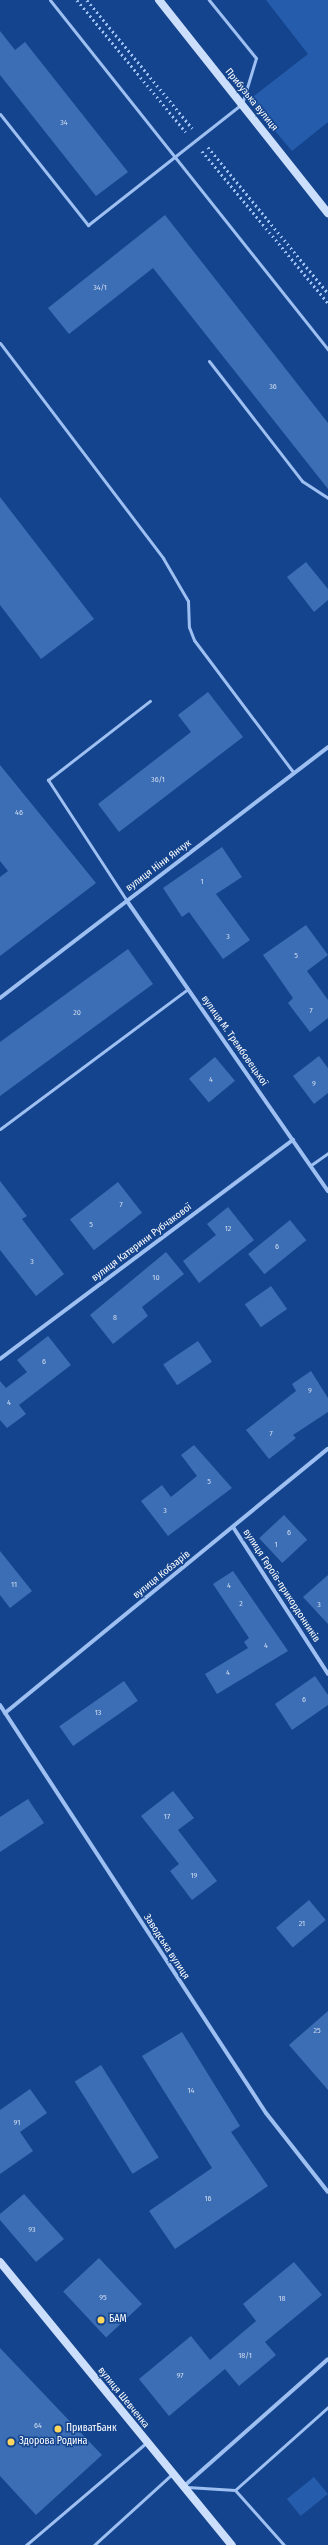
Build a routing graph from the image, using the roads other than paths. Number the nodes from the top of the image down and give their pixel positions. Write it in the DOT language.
graph roads {
  1 [pos="50,0"];
  2 [pos="159,0"];
  3 [pos="209,0"];
  4 [pos="242,104"];
  5 [pos="0,114"];
  6 [pos="175,157"];
  7 [pos="328,213"];
  8 [pos="0,343"];
  9 [pos="328,350"];
  10 [pos="210,361"];
  11 [pos="328,498"];
  12 [pos="150,701"];
  13 [pos="328,747"];
  14 [pos="294,773"];
  15 [pos="127,901"];
  16 [pos="188,989"];
  17 [pos="0,998"];
  18 [pos="0,1130"];
  19 [pos="293,1140"];
  20 [pos="328,1153"];
  21 [pos="310,1165"];
  22 [pos="328,1191"];
  23 [pos="0,1359"];
  24 [pos="328,1449"];
  25 [pos="233,1527"];
  26 [pos="328,1674"];
  27 [pos="0,1705"];
  28 [pos="5,1713"];
  29 [pos="328,2192"];
  30 [pos="0,2262"];
  31 [pos="328,2359"];
  32 [pos="328,2407"];
  33 [pos="146,2443"];
  34 [pos="172,2474"];
  35 [pos="183,2487"];
  36 [pos="235,2490"];
  37 [pos="26,2545"];
  38 [pos="94,2545"];
  39 [pos="232,2545"];
  40 [pos="284,2545"];
  1 -- 6 [label="lane"];
  2 -- 4 [label="street, Прибузька вулиця"];
  3 -- 4 [label="lane"];
  4 -- 6 [label="lane"];
  4 -- 7 [label="street, Прибузька вулиця"];
  5 -- 6 [label="lane"];
  6 -- 9 [label="lane"];
  8 -- 14 [label="lane"];
  10 -- 11 [label="lane"];
  12 -- 15 [label="lane"];
  13 -- 14 [label="street, вулиця Ніни Янчук"];
  14 -- 15 [label="street, вулиця Ніни Янчук"];
  15 -- 16 [label="street, вулиця М. Трембовецької"];
  15 -- 17 [label="street, вулиця Ніни Янчук"];
  16 -- 18 [label="lane"];
  16 -- 19 [label="street, вулиця М. Трембовецької"];
  19 -- 21 [label="street, вулиця М. Трембовецької"];
  19 -- 23 [label="street, вулиця Катерини Рубчакової"];
  20 -- 21 [label="lane"];
  21 -- 22 [label="street, вулиця М. Трембовецької"];
  24 -- 25 [label="street, вулиця Кобзарів"];
  25 -- 26 [label="street, вулиця Героїв-прикордонників"];
  25 -- 28 [label="street, вулиця Кобзарів"];
  27 -- 28 [label="street, Заводська вулиця"];
  28 -- 29 [label="street, Заводська вулиця"];
  30 -- 33 [label="street, вулиця Шевченка"];
  31 -- 35 [label="street"];
  32 -- 36 [label="lane"];
  33 -- 34 [label="street, вулиця Шевченка"];
  33 -- 37 [label="lane"];
  34 -- 35 [label="street, вулиця Шевченка"];
  34 -- 38 [label="lane"];
  35 -- 36 [label="lane"];
  35 -- 39 [label="street, вулиця Шевченка"];
  36 -- 40 [label="lane"];
}
